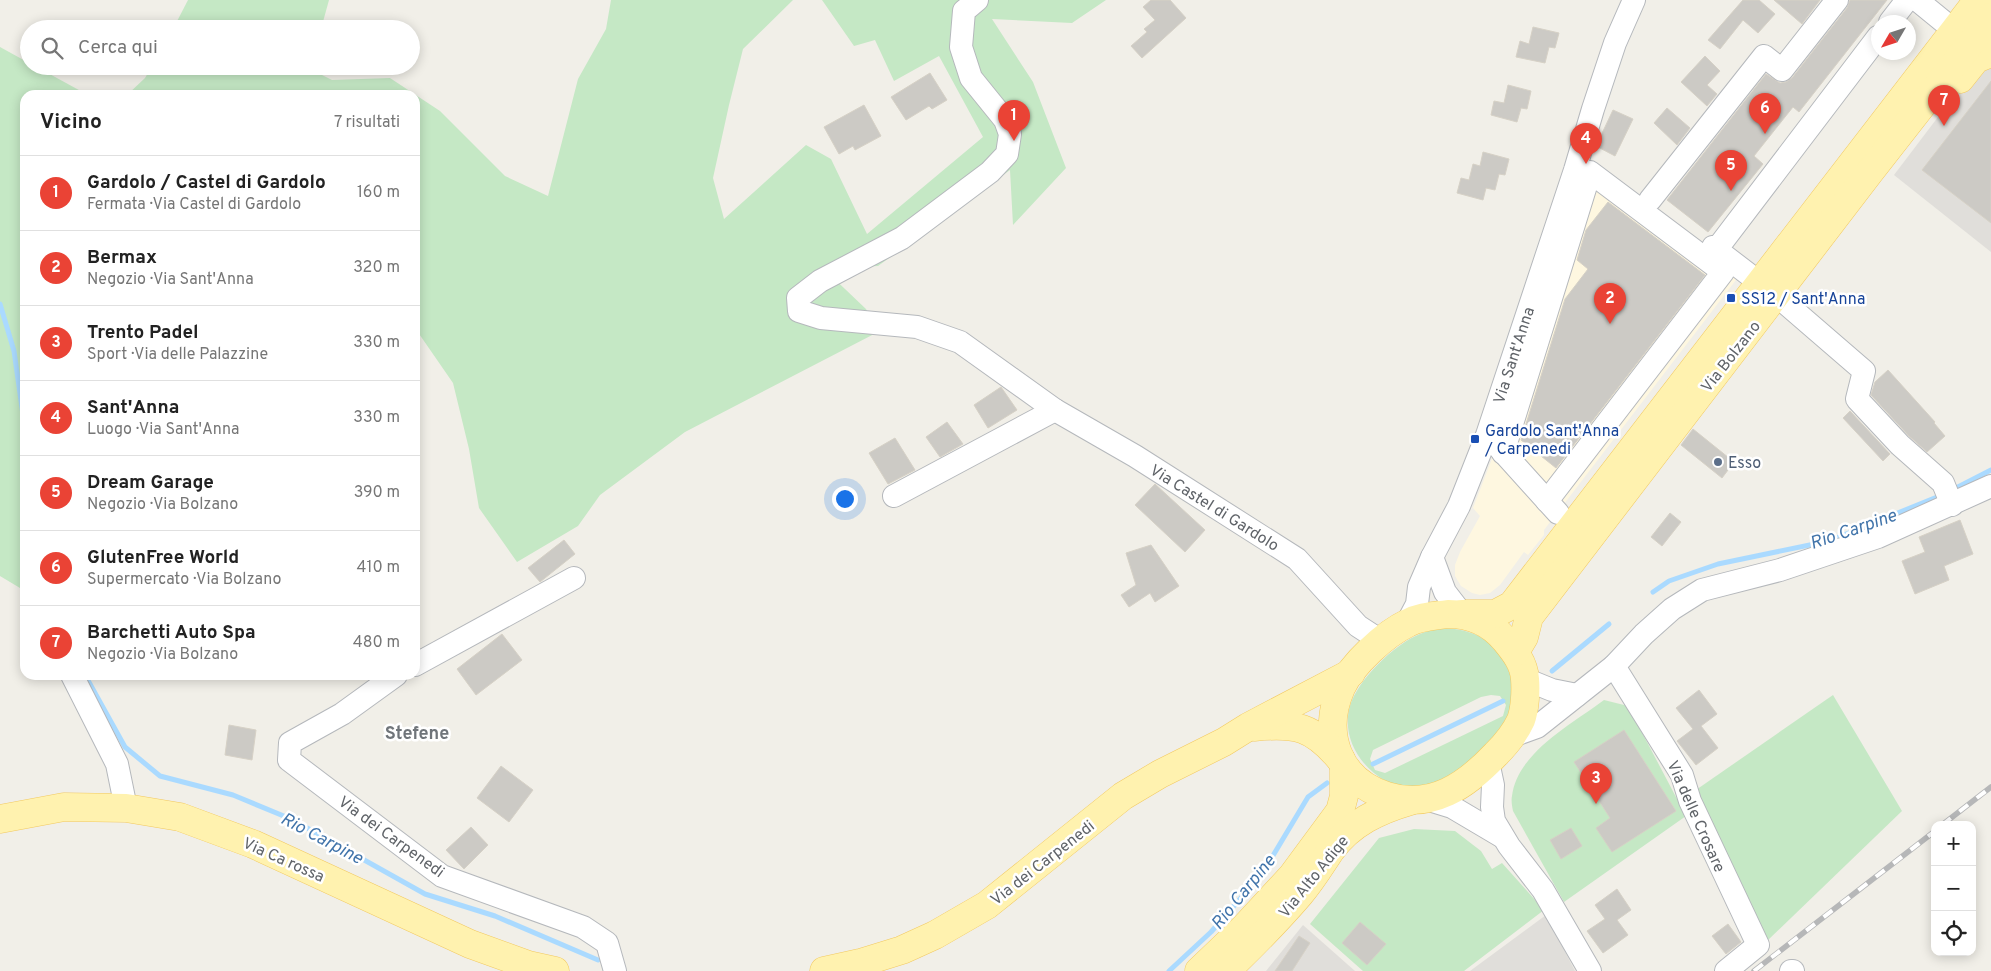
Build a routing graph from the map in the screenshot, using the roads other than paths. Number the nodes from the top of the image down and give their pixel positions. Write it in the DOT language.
graph roads {
  1 [pos="976,0"];
  2 [pos="1634,0"];
  3 [pos="1838,0"];
  4 [pos="1907,0"];
  5 [pos="1917,0"];
  6 [pos="1978,0"];
  7 [pos="1895,15"];
  8 [pos="1991,17"];
  9 [pos="1955,31"];
  10 [pos="1871,46"];
  11 [pos="1991,53"];
  12 [pos="1581,146"];
  13 [pos="1869,173"];
  14 [pos="1581,174"];
  15 [pos="1650,200"];
  16 [pos="1716,250"];
  17 [pos="1768,289"];
  18 [pos="1055,410"];
  19 [pos="1652,423"];
  20 [pos="1487,435"];
  21 [pos="1503,452"];
  22 [pos="1991,486"];
  23 [pos="894,496"];
  24 [pos="1948,496"];
  25 [pos="1552,507"];
  26 [pos="1432,558"];
  27 [pos="574,578"];
  28 [pos="1462,614"];
  29 [pos="1406,623"];
  30 [pos="1358,626"];
  31 [pos="1381,641"];
  32 [pos="1515,652"];
  33 [pos="420,662"];
  34 [pos="1614,666"];
  35 [pos="1355,668"];
  36 [pos="1525,679"];
  37 [pos="74,680"];
  38 [pos="389,680"];
  39 [pos="1577,695"];
  40 [pos="1248,727"];
  41 [pos="1512,736"];
  42 [pos="1488,762"];
  43 [pos="1342,763"];
  44 [pos="1420,800"];
  45 [pos="126,808"];
  46 [pos="0,819"];
  47 [pos="1501,836"];
  48 [pos="555,971"];
  49 [pos="615,971"];
  50 [pos="824,971"];
  51 [pos="1199,971"];
  52 [pos="1226,971"];
  53 [pos="1590,971"];
  54 [pos="1726,971"];
  1 -- 18 [label="street, Via Castel di Gardolo"];
  2 -- 12 [label="street, Via Sant'Anna"];
  3 -- 15 [label="street"];
  4 -- 7 [label="street"];
  5 -- 9 [label="street"];
  6 -- 9 [label="main road, Via Bolzano"];
  8 -- 13 [label="main road, Via Bolzano"];
  9 -- 17 [label="main road, Via Bolzano"];
  10 -- 16 [label="street"];
  11 -- 13 [label="main road"];
  12 -- 14 [label="street, Via Sant'Anna"];
  12 -- 15 [label="street"];
  13 -- 17 [label="main road, Via Bolzano"];
  14 -- 20 [label="street, Via Sant'Anna"];
  14 -- 21 [label="street"];
  14 -- 25 [label="street"];
  15 -- 16 [label="street"];
  16 -- 17 [label="street"];
  17 -- 19 [label="main road, Via Bolzano"];
  17 -- 24 [label="street"];
  17 -- 32 [label="main road, Via Bolzano"];
  18 -- 23 [label="street"];
  18 -- 30 [label="street, Via Castel di Gardolo"];
  19 -- 25 [label="main road"];
  19 -- 28 [label="main road, Via Bolzano"];
  20 -- 21 [label="street"];
  20 -- 26 [label="street, Via Sant'Anna"];
  21 -- 25 [label="street"];
  22 -- 24 [label="street"];
  24 -- 34 [label="street"];
  26 -- 28 [label="street"];
  26 -- 29 [label="street, Via Sant'Anna"];
  27 -- 33 [label="street"];
  28 -- 29 [label="main road, Via Bolzano"];
  28 -- 32 [label="main road"];
  29 -- 31 [label="main road"];
  30 -- 31 [label="street, Via Castel di Gardolo"];
  30 -- 35 [label="street"];
  31 -- 35 [label="main road"];
  32 -- 36 [label="main road"];
  34 -- 39 [label="street"];
  34 -- 54 [label="street, Via delle Crosare"];
  35 -- 40 [label="main road, Via dei Carpenedi"];
  35 -- 43 [label="main road"];
  36 -- 39 [label="street"];
  36 -- 41 [label="main road, Via Alto Adige"];
  37 -- 45 [label="street"];
  38 -- 49 [label="street, Via dei Carpenedi"];
  39 -- 41 [label="street"];
  40 -- 43 [label="main road, Via dei Carpenedi"];
  40 -- 50 [label="main road, Via dei Carpenedi"];
  41 -- 42 [label="main road, Via Alto Adige"];
  42 -- 44 [label="main road, Via Alto Adige"];
  42 -- 47 [label="street"];
  43 -- 44 [label="main road, Via dei Carpenedi"];
  43 -- 51 [label="main road, Via Alto Adige"];
  44 -- 47 [label="street"];
  44 -- 52 [label="main road, Via Alto Adige"];
  45 -- 46 [label="main road, Via Ca rossa"];
  45 -- 48 [label="main road, Via Ca rossa"];
  47 -- 53 [label="street"];
}
